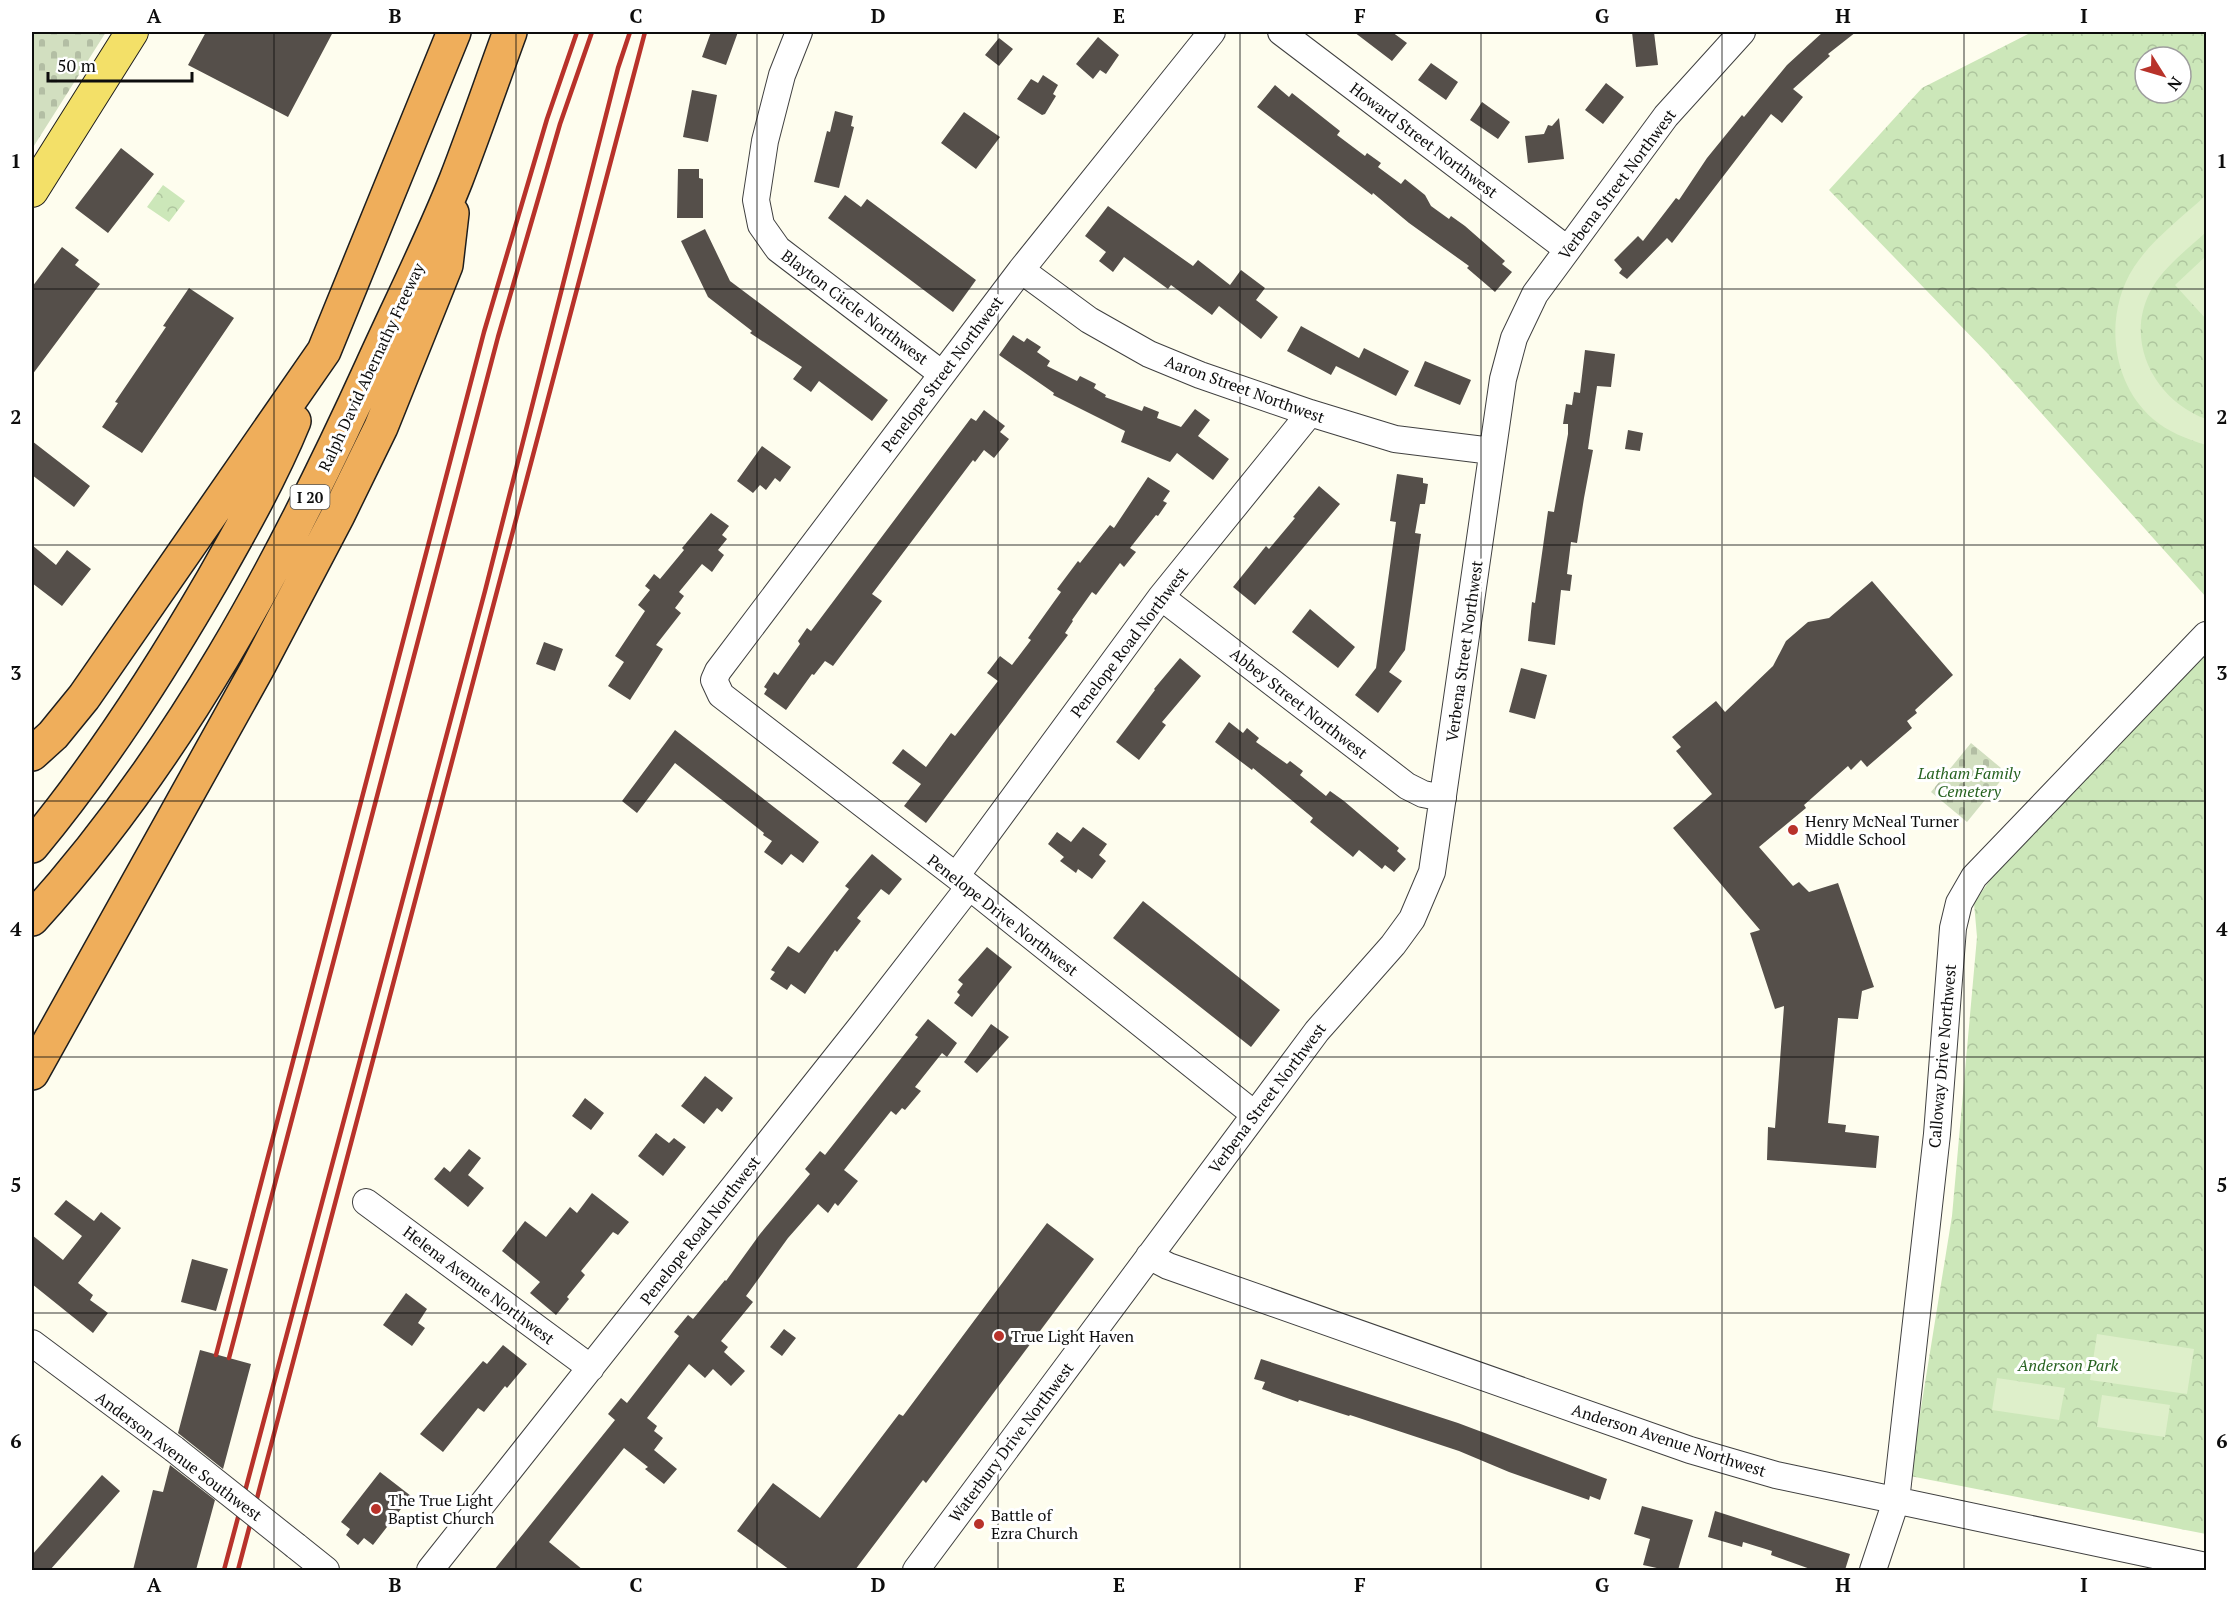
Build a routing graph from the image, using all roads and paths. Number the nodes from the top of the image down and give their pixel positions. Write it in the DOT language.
graph roads {
  1 [pos="132,32"];
  2 [pos="454,32"];
  3 [pos="510,32"];
  4 [pos="799,32"];
  5 [pos="1212,32"];
  6 [pos="1281,32"];
  7 [pos="1742,32"];
  8 [pos="456,181"];
  9 [pos="32,191"];
  10 [pos="1567,249"];
  11 [pos="1021,270"];
  12 [pos="324,351"];
  13 [pos="942,374"];
  14 [pos="1310,413"];
  15 [pos="1492,451"];
  16 [pos="1161,597"];
  17 [pos="2206,635"];
  18 [pos="750,718"];
  19 [pos="32,754"];
  20 [pos="1443,798"];
  21 [pos="32,846"];
  22 [pos="962,882"];
  23 [pos="32,919"];
  24 [pos="32,1073"];
  25 [pos="1254,1114"];
  26 [pos="366,1202"];
  27 [pos="1149,1256"];
  28 [pos="32,1343"];
  29 [pos="591,1368"];
  30 [pos="1896,1500"];
  31 [pos="2206,1566"];
  32 [pos="326,1570"];
  33 [pos="430,1570"];
  34 [pos="916,1570"];
  35 [pos="1873,1570"];
  1 -- 9 [label="main road"];
  2 -- 12 [label="highway, I 20"];
  3 -- 8 [label="highway, Ralph David Abernathy Freeway / I 20"];
  4 -- 13 [label="street, Blayton Circle Northwest"];
  5 -- 11 [label="street, Penelope Street Northwest"];
  6 -- 10 [label="street, Howard Street Northwest"];
  7 -- 10 [label="street, Verbena Street Northwest"];
  8 -- 23 [label="highway, Ralph David Abernathy Freeway / I 20"];
  8 -- 24 [label="highway"];
  10 -- 15 [label="street, Verbena Street Northwest"];
  11 -- 13 [label="street, Penelope Street Northwest"];
  11 -- 14 [label="street, Aaron Street Northwest"];
  12 -- 19 [label="highway"];
  12 -- 21 [label="highway, I 20"];
  13 -- 18 [label="street, Penelope Street Northwest"];
  14 -- 15 [label="street, Aaron Street Northwest"];
  14 -- 16 [label="street, Penelope Road Northwest"];
  15 -- 20 [label="street, Verbena Street Northwest"];
  16 -- 20 [label="street, Abbey Street Northwest"];
  16 -- 22 [label="street, Penelope Road Northwest"];
  17 -- 30 [label="street, Calloway Drive Northwest"];
  18 -- 22 [label="street, Penelope Drive Northwest"];
  20 -- 25 [label="street, Verbena Street Northwest"];
  22 -- 25 [label="street, Penelope Drive Northwest"];
  22 -- 29 [label="street, Penelope Road Northwest"];
  25 -- 27 [label="street, Verbena Street Northwest"];
  26 -- 29 [label="street, Helena Avenue Northwest"];
  27 -- 30 [label="street, Anderson Avenue Northwest"];
  27 -- 34 [label="street, Waterbury Drive Northwest"];
  28 -- 32 [label="street, Anderson Avenue Southwest, bridge"];
  29 -- 33 [label="street, Penelope Road Northwest"];
  30 -- 31 [label="street, Anderson Avenue Northwest"];
  30 -- 35 [label="street, Calloway Drive Northwest"];
}
